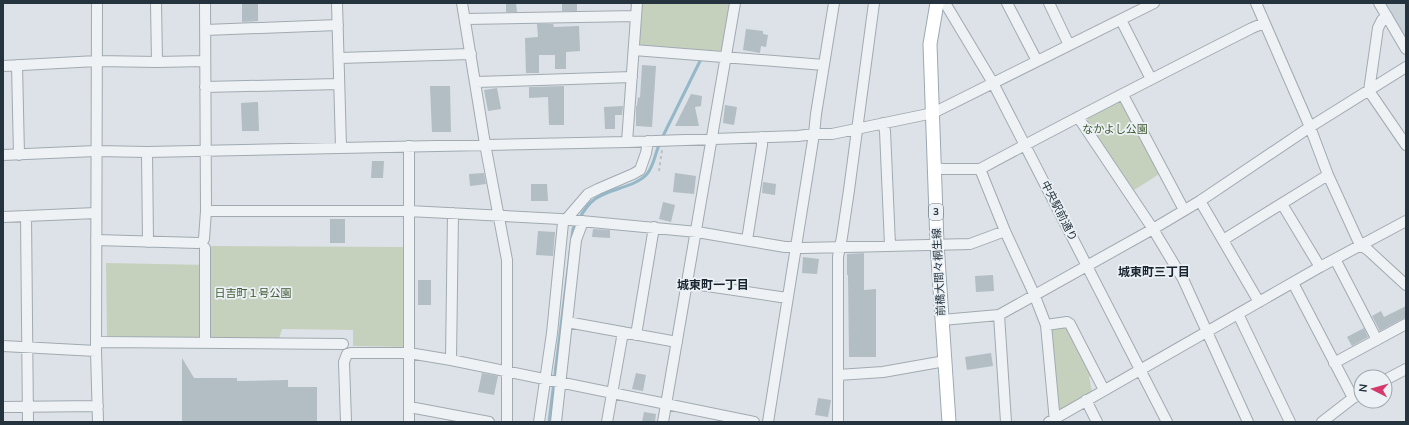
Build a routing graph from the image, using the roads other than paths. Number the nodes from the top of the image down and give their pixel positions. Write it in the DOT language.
graph roads {
  1 [pos="97,3"];
  2 [pos="156,3"];
  3 [pos="205,3"];
  4 [pos="338,3"];
  5 [pos="462,3"];
  6 [pos="637,3"];
  7 [pos="735,3"];
  8 [pos="834,3"];
  9 [pos="874,3"];
  10 [pos="937,3"];
  11 [pos="945,3"];
  12 [pos="1007,3"];
  13 [pos="1049,3"];
  14 [pos="1154,3"];
  15 [pos="1256,3"];
  16 [pos="1379,3"];
  17 [pos="636,16"];
  18 [pos="1386,16"];
  19 [pos="465,19"];
  20 [pos="1121,20"];
  21 [pos="1264,23"];
  22 [pos="338,25"];
  23 [pos="205,30"];
  24 [pos="1069,45"];
  25 [pos="1406,48"];
  26 [pos="634,50"];
  27 [pos="471,54"];
  28 [pos="726,57"];
  29 [pos="339,58"];
  30 [pos="97,61"];
  31 [pos="205,61"];
  32 [pos="1037,61"];
  33 [pos="157,62"];
  34 [pos="17,65"];
  35 [pos="824,65"];
  36 [pos="3,66"];
  37 [pos="1406,67"];
  38 [pos="632,77"];
  39 [pos="1151,79"];
  40 [pos="475,82"];
  41 [pos="992,83"];
  42 [pos="339,84"];
  43 [pos="205,87"];
  44 [pos="1369,91"];
  45 [pos="1123,95"];
  46 [pos="933,113"];
  47 [pos="1078,117"];
  48 [pos="883,123"];
  49 [pos="1310,127"];
  50 [pos="857,128"];
  51 [pos="814,134"];
  52 [pos="762,137"];
  53 [pos="712,139"];
  54 [pos="627,142"];
  55 [pos="658,143"];
  56 [pos="485,144"];
  57 [pos="1025,145"];
  58 [pos="1406,145"];
  59 [pos="409,146"];
  60 [pos="341,147"];
  61 [pos="205,150"];
  62 [pos="96,151"];
  63 [pos="147,152"];
  64 [pos="3,155"];
  65 [pos="19,155"];
  66 [pos="935,168"];
  67 [pos="980,169"];
  68 [pos="1328,175"];
  69 [pos="1200,201"];
  70 [pos="1282,204"];
  71 [pos="1184,210"];
  72 [pos="206,211"];
  73 [pos="409,211"];
  74 [pos="96,213"];
  75 [pos="453,213"];
  76 [pos="26,216"];
  77 [pos="499,216"];
  78 [pos="3,217"];
  79 [pos="567,220"];
  80 [pos="582,221"];
  81 [pos="1406,221"];
  82 [pos="654,228"];
  83 [pos="1153,229"];
  84 [pos="1005,231"];
  85 [pos="697,232"];
  86 [pos="96,240"];
  87 [pos="746,240"];
  88 [pos="1223,240"];
  89 [pos="148,242"];
  90 [pos="937,244"];
  91 [pos="890,245"];
  92 [pos="1360,245"];
  93 [pos="796,246"];
  94 [pos="840,247"];
  95 [pos="205,248"];
  96 [pos="1335,259"];
  97 [pos="1088,265"];
  98 [pos="1320,267"];
  99 [pos="688,283"];
  100 [pos="1293,283"];
  101 [pos="1406,285"];
  102 [pos="1034,294"];
  103 [pos="787,298"];
  104 [pos="1259,302"];
  105 [pos="1238,314"];
  106 [pos="999,315"];
  107 [pos="942,320"];
  108 [pos="567,322"];
  109 [pos="1406,324"];
  110 [pos="1046,325"];
  111 [pos="1208,331"];
  112 [pos="623,332"];
  113 [pos="636,334"];
  114 [pos="1377,340"];
  115 [pos="101,342"];
  116 [pos="677,342"];
  117 [pos="204,343"];
  118 [pos="343,344"];
  119 [pos="3,346"];
  120 [pos="28,347"];
  121 [pos="96,351"];
  122 [pos="409,353"];
  123 [pos="451,360"];
  124 [pos="945,361"];
  125 [pos="1334,363"];
  126 [pos="1140,369"];
  127 [pos="1406,369"];
  128 [pos="507,372"];
  129 [pos="838,375"];
  130 [pos="1393,376"];
  131 [pos="553,381"];
  132 [pos="1104,390"];
  133 [pos="1353,390"];
  134 [pos="612,393"];
  135 [pos="1353,399"];
  136 [pos="1086,400"];
  137 [pos="666,404"];
  138 [pos="98,406"];
  139 [pos="3,407"];
  140 [pos="27,407"];
  141 [pos="409,409"];
  142 [pos="712,418"];
  143 [pos="458,419"];
  144 [pos="1053,421"];
  145 [pos="28,422"];
  146 [pos="98,422"];
  147 [pos="346,422"];
  148 [pos="409,422"];
  149 [pos="490,422"];
  150 [pos="507,422"];
  151 [pos="540,422"];
  152 [pos="556,422"];
  153 [pos="607,422"];
  154 [pos="663,422"];
  155 [pos="754,422"];
  156 [pos="768,422"];
  157 [pos="838,422"];
  158 [pos="949,422"];
  159 [pos="1006,422"];
  160 [pos="1097,422"];
  161 [pos="1167,422"];
  162 [pos="1248,422"];
  163 [pos="1290,422"];
  164 [pos="1322,422"];
  1 -- 30 [label="street"];
  2 -- 33 [label="street"];
  3 -- 23 [label="street"];
  4 -- 22 [label="street"];
  5 -- 19 [label="street"];
  6 -- 17 [label="street"];
  7 -- 28 [label="street"];
  8 -- 35 [label="street"];
  9 -- 50 [label="street"];
  10 -- 46 [label="main road, 前橋大間々桐生線 / 3"];
  11 -- 41 [label="street, 中央駅前通り"];
  12 -- 32 [label="street"];
  13 -- 24 [label="street"];
  14 -- 20 [label="street"];
  15 -- 21 [label="street"];
  16 -- 18 [label="street"];
  17 -- 19 [label="street"];
  17 -- 26 [label="street"];
  18 -- 25 [label="street"];
  18 -- 44 [label="street"];
  19 -- 27 [label="street"];
  20 -- 24 [label="street"];
  20 -- 39 [label="street"];
  21 -- 39 [label="street"];
  21 -- 49 [label="street"];
  22 -- 23 [label="street"];
  22 -- 29 [label="street"];
  23 -- 31 [label="street"];
  24 -- 32 [label="street"];
  26 -- 28 [label="street"];
  26 -- 38 [label="street"];
  27 -- 29 [label="street"];
  27 -- 40 [label="street"];
  28 -- 35 [label="street"];
  28 -- 53 [label="street"];
  29 -- 42 [label="street"];
  30 -- 33 [label="street"];
  30 -- 34 [label="street"];
  30 -- 62 [label="street"];
  31 -- 33 [label="street"];
  31 -- 43 [label="street"];
  32 -- 41 [label="street"];
  34 -- 36 [label="street"];
  34 -- 65 [label="street"];
  35 -- 51 [label="street"];
  37 -- 44 [label="street"];
  38 -- 40 [label="street"];
  38 -- 54 [label="street"];
  39 -- 45 [label="street"];
  40 -- 56 [label="street"];
  41 -- 46 [label="street"];
  41 -- 57 [label="street, 中央駅前通り"];
  42 -- 43 [label="street"];
  42 -- 60 [label="street"];
  43 -- 61 [label="street"];
  44 -- 49 [label="street"];
  44 -- 58 [label="street"];
  45 -- 47 [label="street"];
  45 -- 71 [label="street"];
  46 -- 48 [label="street"];
  46 -- 66 [label="main road, 前橋大間々桐生線 / 3"];
  47 -- 57 [label="street"];
  47 -- 83 [label="street"];
  48 -- 50 [label="street"];
  48 -- 91 [label="street"];
  49 -- 68 [label="street"];
  49 -- 69 [label="street"];
  50 -- 51 [label="street"];
  50 -- 94 [label="street"];
  51 -- 52 [label="street"];
  51 -- 93 [label="street"];
  52 -- 53 [label="street"];
  52 -- 87 [label="street"];
  53 -- 55 [label="street"];
  53 -- 85 [label="street"];
  54 -- 55 [label="street"];
  54 -- 56 [label="street"];
  55 -- 79 [label="street"];
  56 -- 59 [label="street"];
  56 -- 77 [label="street"];
  57 -- 67 [label="street"];
  57 -- 97 [label="street, 中央駅前通り"];
  59 -- 60 [label="street"];
  59 -- 73 [label="street"];
  60 -- 61 [label="street"];
  61 -- 63 [label="street"];
  61 -- 72 [label="street"];
  62 -- 63 [label="street"];
  62 -- 65 [label="street"];
  62 -- 74 [label="street"];
  63 -- 89 [label="street"];
  64 -- 65 [label="street"];
  66 -- 67 [label="street"];
  66 -- 90 [label="main road, 前橋大間々桐生線 / 3"];
  67 -- 84 [label="street"];
  68 -- 70 [label="street"];
  68 -- 92 [label="street"];
  69 -- 71 [label="street"];
  69 -- 88 [label="street"];
  70 -- 88 [label="street"];
  70 -- 98 [label="street"];
  71 -- 83 [label="street"];
  72 -- 73 [label="street"];
  72 -- 89 [label="street"];
  73 -- 75 [label="street"];
  73 -- 122 [label="street"];
  74 -- 76 [label="street"];
  74 -- 86 [label="street"];
  75 -- 77 [label="street"];
  75 -- 123 [label="street"];
  76 -- 78 [label="street"];
  76 -- 120 [label="street"];
  77 -- 79 [label="street"];
  77 -- 128 [label="street"];
  79 -- 80 [label="street"];
  79 -- 131 [label="street"];
  80 -- 82 [label="street"];
  80 -- 108 [label="street"];
  81 -- 92 [label="street"];
  82 -- 85 [label="street"];
  82 -- 113 [label="street"];
  83 -- 97 [label="street"];
  83 -- 111 [label="street"];
  84 -- 90 [label="street"];
  84 -- 102 [label="street"];
  85 -- 87 [label="street"];
  85 -- 99 [label="street"];
  86 -- 89 [label="street"];
  86 -- 121 [label="street"];
  87 -- 93 [label="street"];
  88 -- 104 [label="street"];
  90 -- 91 [label="street"];
  90 -- 107 [label="main road, 前橋大間々桐生線 / 3"];
  91 -- 94 [label="street"];
  92 -- 96 [label="street"];
  92 -- 101 [label="street"];
  93 -- 94 [label="street"];
  93 -- 103 [label="street"];
  94 -- 129 [label="street"];
  95 -- 117 [label="street"];
  96 -- 98 [label="street"];
  96 -- 114 [label="street"];
  97 -- 102 [label="street"];
  97 -- 126 [label="street, 中央駅前通り"];
  98 -- 100 [label="street"];
  99 -- 103 [label="street"];
  99 -- 116 [label="street"];
  100 -- 104 [label="street"];
  100 -- 125 [label="street"];
  102 -- 106 [label="street"];
  102 -- 110 [label="street"];
  103 -- 156 [label="street"];
  104 -- 105 [label="street"];
  105 -- 111 [label="street"];
  105 -- 163 [label="street"];
  106 -- 107 [label="street"];
  106 -- 159 [label="street"];
  107 -- 124 [label="main road, 前橋大間々桐生線 / 3"];
  108 -- 112 [label="street"];
  108 -- 131 [label="street"];
  109 -- 114 [label="street"];
  110 -- 132 [label="street"];
  110 -- 144 [label="street"];
  111 -- 126 [label="street"];
  111 -- 162 [label="street"];
  112 -- 113 [label="street"];
  112 -- 134 [label="street"];
  113 -- 116 [label="street"];
  114 -- 125 [label="street"];
  115 -- 117 [label="street"];
  116 -- 137 [label="street"];
  117 -- 118 [label="street"];
  119 -- 120 [label="street"];
  120 -- 121 [label="street"];
  120 -- 140 [label="street"];
  121 -- 138 [label="street"];
  122 -- 123 [label="street"];
  122 -- 141 [label="street"];
  122 -- 147 [label="street"];
  123 -- 128 [label="street"];
  124 -- 129 [label="street"];
  124 -- 158 [label="main road, 前橋大間々桐生線 / 3"];
  125 -- 133 [label="street"];
  126 -- 132 [label="street"];
  126 -- 161 [label="street, 中央駅前通り"];
  127 -- 130 [label="street"];
  128 -- 131 [label="street"];
  128 -- 150 [label="street"];
  129 -- 157 [label="street"];
  131 -- 134 [label="street"];
  131 -- 151 [label="street"];
  131 -- 152 [label="street"];
  132 -- 136 [label="street"];
  134 -- 137 [label="street"];
  134 -- 153 [label="street"];
  135 -- 164 [label="street"];
  136 -- 144 [label="street"];
  136 -- 160 [label="street"];
  137 -- 142 [label="street"];
  137 -- 154 [label="street"];
  138 -- 140 [label="street"];
  138 -- 146 [label="street"];
  139 -- 140 [label="street"];
  140 -- 145 [label="street"];
  141 -- 143 [label="street"];
  141 -- 148 [label="street"];
  142 -- 155 [label="street"];
  143 -- 149 [label="street"];
}
